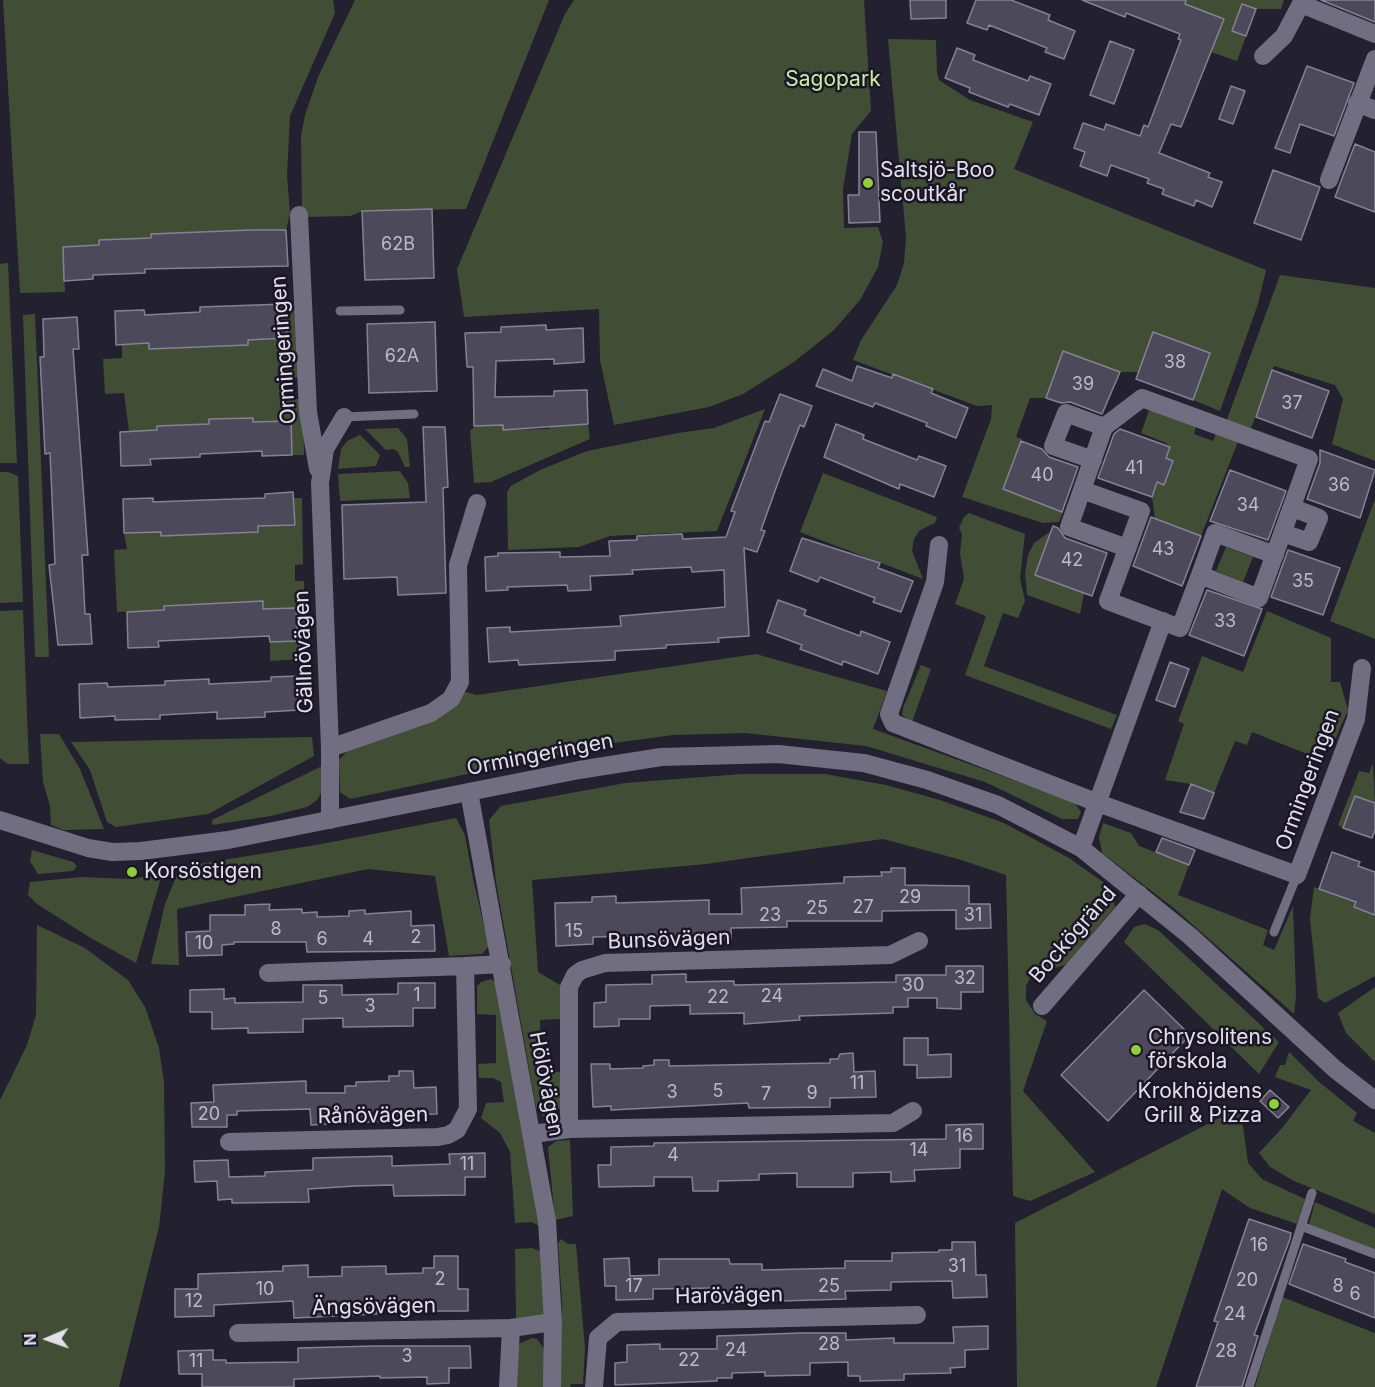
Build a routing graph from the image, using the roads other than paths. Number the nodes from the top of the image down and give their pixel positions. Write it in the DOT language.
graph roads {
  1 [pos="1302,2"];
  2 [pos="1375,34"];
  3 [pos="1263,56"];
  4 [pos="1375,58"];
  5 [pos="1357,103"];
  6 [pos="1375,110"];
  7 [pos="1329,180"];
  8 [pos="299,214"];
  9 [pos="400,310"];
  10 [pos="340,311"];
  11 [pos="414,414"];
  12 [pos="344,417"];
  13 [pos="1104,428"];
  14 [pos="1093,460"];
  15 [pos="320,483"];
  16 [pos="1082,490"];
  17 [pos="477,503"];
  18 [pos="1293,508"];
  19 [pos="1283,533"];
  20 [pos="939,545"];
  21 [pos="1127,548"];
  22 [pos="1275,555"];
  23 [pos="1200,575"];
  24 [pos="1163,621"];
  25 [pos="1362,668"];
  26 [pos="330,748"];
  27 [pos="470,792"];
  28 [pos="1098,802"];
  29 [pos="330,820"];
  30 [pos="7,822"];
  31 [pos="1081,848"];
  32 [pos="1297,875"];
  33 [pos="1139,894"];
  34 [pos="1274,932"];
  35 [pos="919,941"];
  36 [pos="502,963"];
  37 [pos="465,966"];
  38 [pos="268,973"];
  39 [pos="1042,1006"];
  40 [pos="1375,1100"];
  41 [pos="913,1112"];
  42 [pos="569,1129"];
  43 [pos="533,1134"];
  44 [pos="230,1142"];
  45 [pos="1312,1193"];
  46 [pos="1301,1226"];
  47 [pos="1375,1254"];
  48 [pos="917,1315"];
  49 [pos="553,1322"];
  50 [pos="511,1328"];
  51 [pos="238,1333"];
  52 [pos="508,1387"];
  53 [pos="552,1387"];
  54 [pos="594,1387"];
  55 [pos="1249,1387"];
  1 -- 2 [label="street"];
  1 -- 3 [label="street"];
  4 -- 5 [label="street"];
  5 -- 6 [label="street"];
  5 -- 7 [label="street"];
  8 -- 15 [label="street, Ormingeringen"];
  9 -- 10 [label="lane"];
  11 -- 12 [label="lane"];
  12 -- 15 [label="street"];
  13 -- 14 [label="street"];
  13 -- 14 [label="street"];
  13 -- 18 [label="street"];
  14 -- 16 [label="street"];
  15 -- 26 [label="street, Gällnövägen"];
  16 -- 21 [label="street"];
  16 -- 21 [label="street"];
  17 -- 26 [label="street"];
  18 -- 19 [label="street"];
  18 -- 19 [label="street"];
  19 -- 22 [label="street"];
  20 -- 28 [label="street, Ormingeringen"];
  21 -- 24 [label="street"];
  22 -- 23 [label="street"];
  22 -- 23 [label="street"];
  23 -- 24 [label="street"];
  24 -- 28 [label="street"];
  25 -- 32 [label="street, Ormingeringen"];
  26 -- 29 [label="street, Gällnövägen"];
  27 -- 29 [label="street, Ormingeringen"];
  27 -- 31 [label="street, Ormingeringen"];
  27 -- 36 [label="street, Hölövägen"];
  28 -- 31 [label="street"];
  28 -- 32 [label="street, Ormingeringen"];
  29 -- 30 [label="street, Ormingeringen"];
  31 -- 33 [label="street, Ormingeringen"];
  32 -- 34 [label="lane"];
  33 -- 39 [label="street, Bockögränd"];
  33 -- 40 [label="street, Ormingeringen"];
  35 -- 42 [label="street, Bunsövägen"];
  36 -- 37 [label="street"];
  36 -- 43 [label="street, Hölövägen"];
  37 -- 38 [label="street"];
  37 -- 44 [label="street, Rånövägen"];
  41 -- 42 [label="street"];
  42 -- 43 [label="street"];
  43 -- 49 [label="street, Hölövägen"];
  45 -- 46 [label="lane"];
  46 -- 47 [label="lane"];
  46 -- 55 [label="lane"];
  48 -- 54 [label="street, Harövägen"];
  49 -- 50 [label="street, Ängsövägen"];
  49 -- 53 [label="street, Hölövägen"];
  50 -- 51 [label="street, Ängsövägen"];
  50 -- 52 [label="street"];
}
